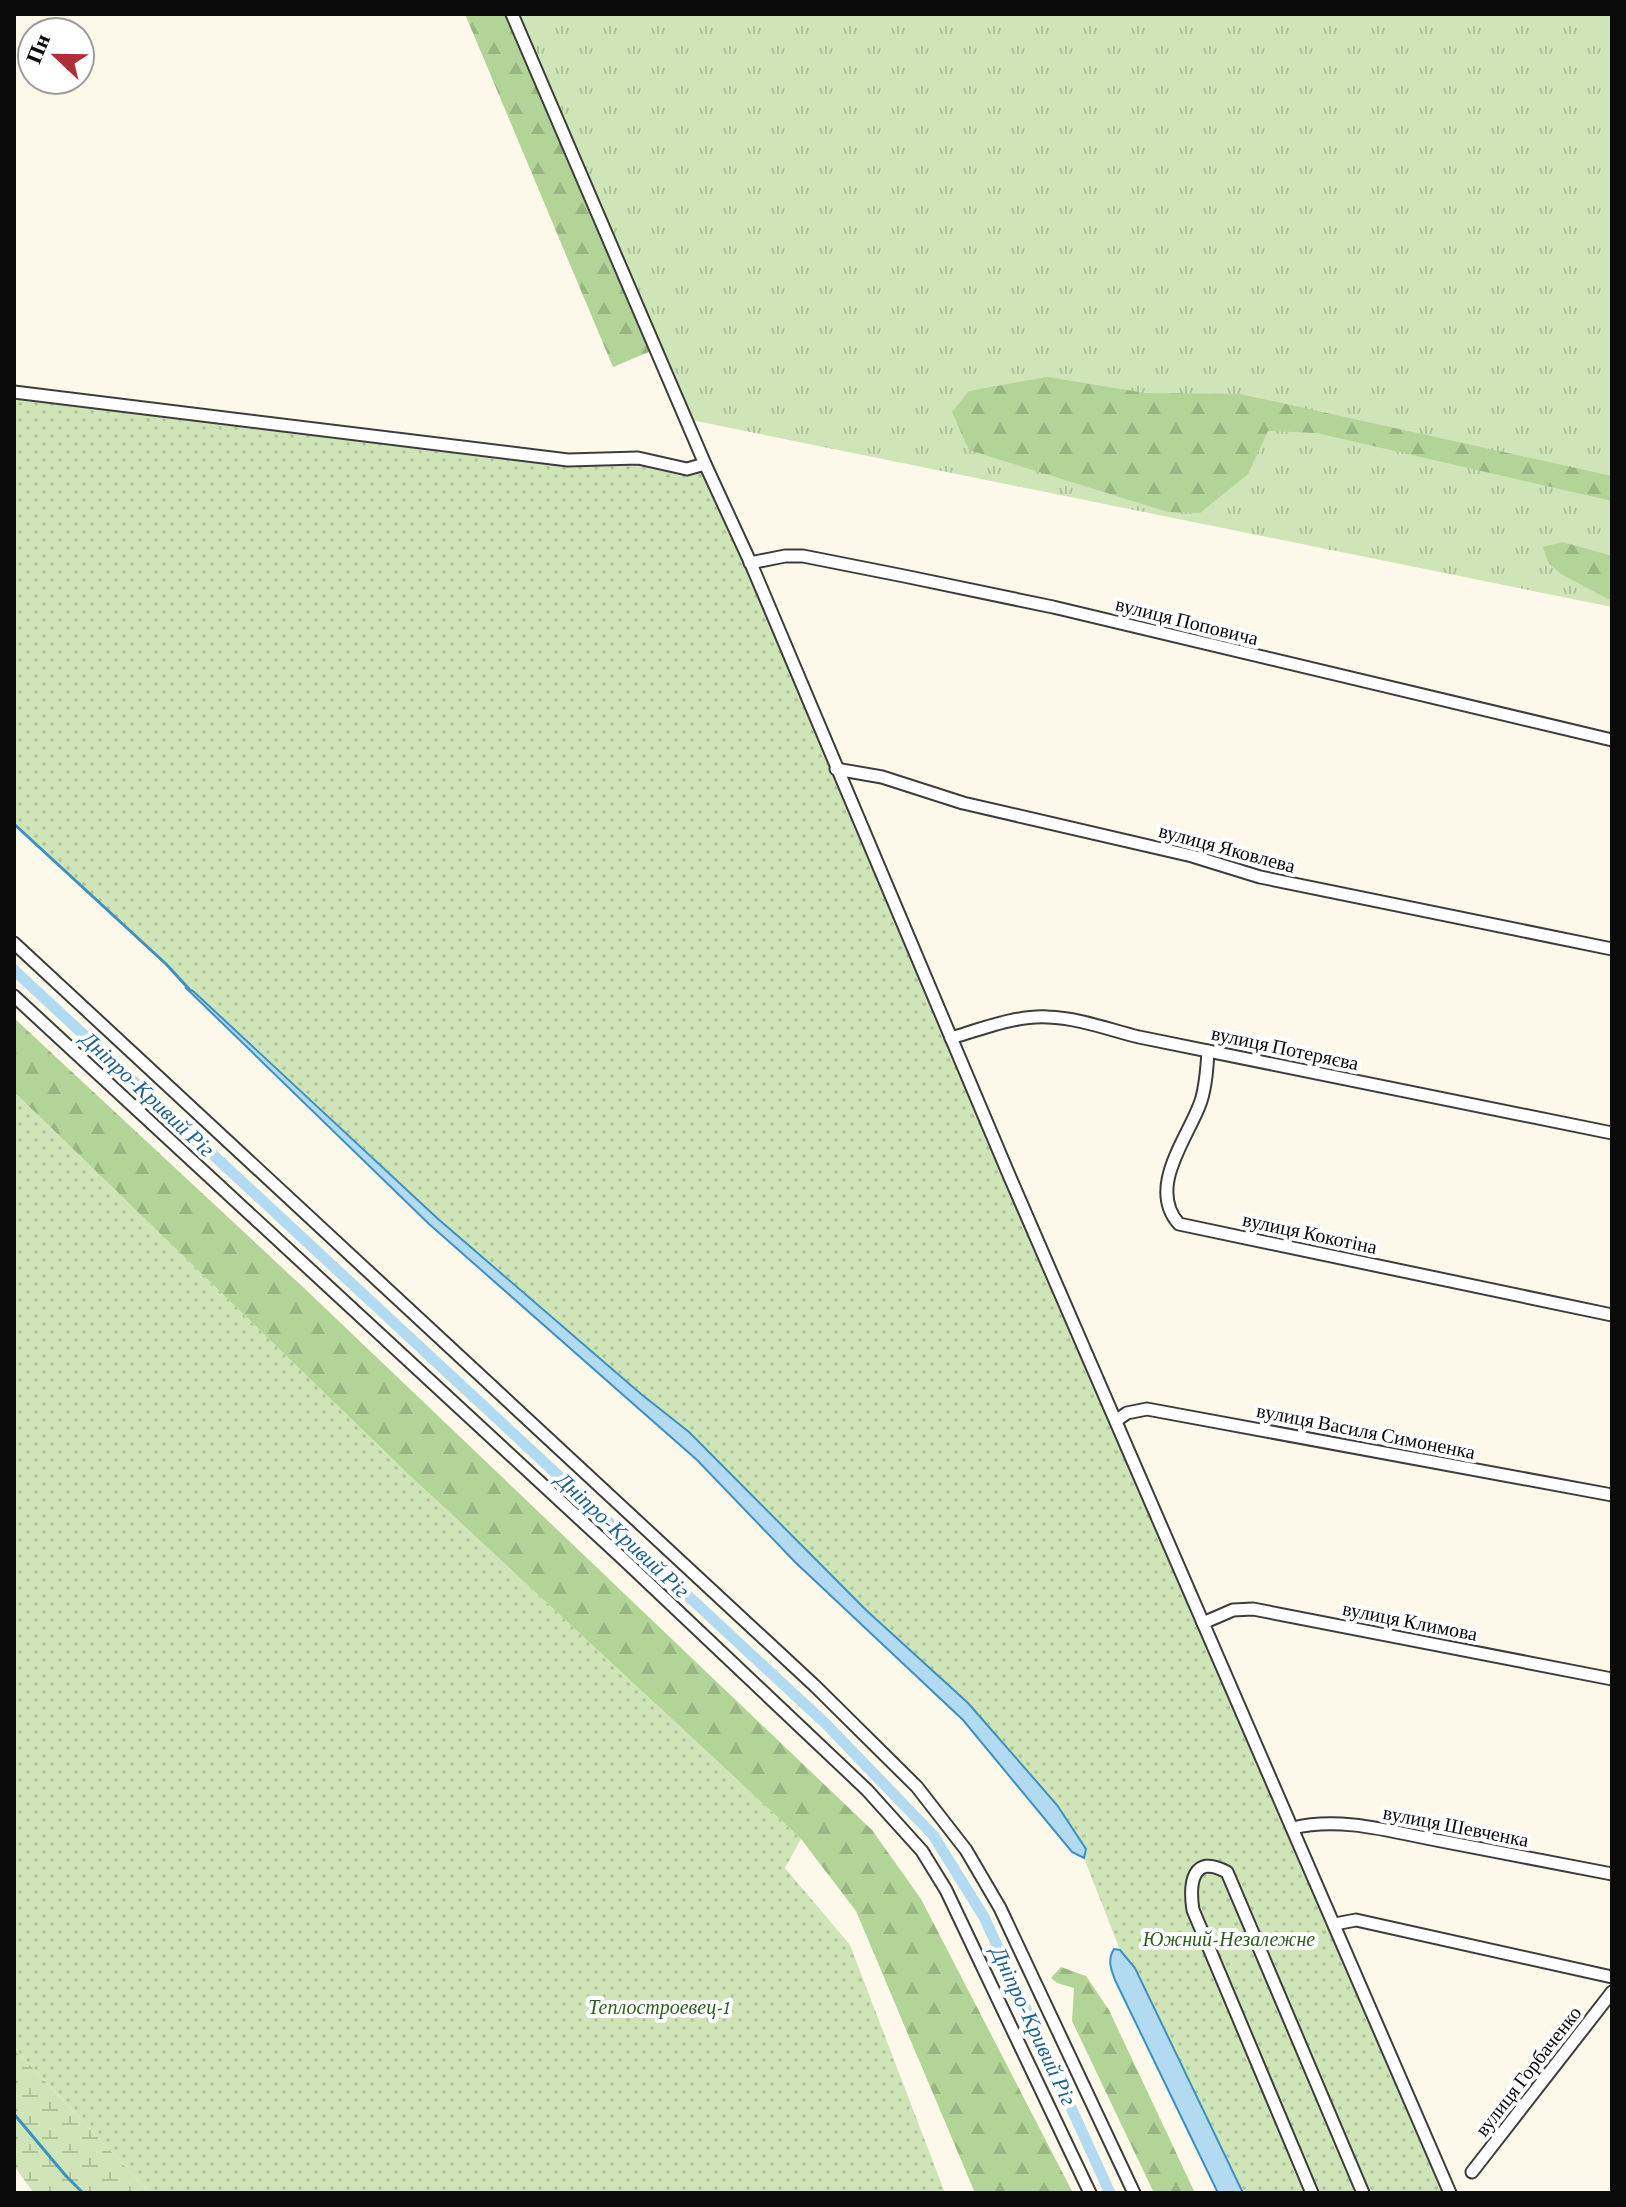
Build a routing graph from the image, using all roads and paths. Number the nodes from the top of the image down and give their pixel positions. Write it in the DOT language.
graph roads {
  1 [pos="512,14"];
  2 [pos="14,392"];
  3 [pos="705,464"];
  4 [pos="750,563"];
  5 [pos="1612,740"];
  6 [pos="836,769"];
  7 [pos="14,943"];
  8 [pos="1612,949"];
  9 [pos="14,996"];
  10 [pos="951,1038"];
  11 [pos="1208,1051"];
  12 [pos="1612,1133"];
  13 [pos="1612,1315"];
  14 [pos="1117,1420"];
  15 [pos="1612,1495"];
  16 [pos="1203,1623"];
  17 [pos="1612,1679"];
  18 [pos="1293,1828"];
  19 [pos="1612,1874"];
  20 [pos="1335,1924"];
  21 [pos="1612,1977"];
  22 [pos="1612,1992"];
  23 [pos="1472,2172"];
  24 [pos="1090,2193"];
  25 [pos="1134,2193"];
  26 [pos="1312,2193"];
  27 [pos="1363,2193"];
  28 [pos="1450,2193"];
  1 -- 3 [label="street"];
  2 -- 3 [label="street"];
  3 -- 4 [label="street"];
  4 -- 5 [label="street, вулиця Поповича"];
  4 -- 6 [label="street"];
  6 -- 8 [label="street, вулиця Яковлева"];
  6 -- 10 [label="street"];
  7 -- 25 [label="street"];
  9 -- 24 [label="street"];
  10 -- 11 [label="street, вулиця Потеряєва"];
  10 -- 14 [label="street"];
  11 -- 12 [label="street, вулиця Потеряєва"];
  11 -- 13 [label="street, вулиця Кокотіна"];
  14 -- 15 [label="street, вулиця Василя Симоненка"];
  14 -- 16 [label="street"];
  16 -- 17 [label="street, вулиця Климова"];
  16 -- 18 [label="street"];
  18 -- 19 [label="street, вулиця Шевченка"];
  18 -- 20 [label="street"];
  20 -- 21 [label="street"];
  20 -- 28 [label="street"];
  22 -- 23 [label="street, вулиця Горбаченко"];
  26 -- 27 [label="street"];
}
